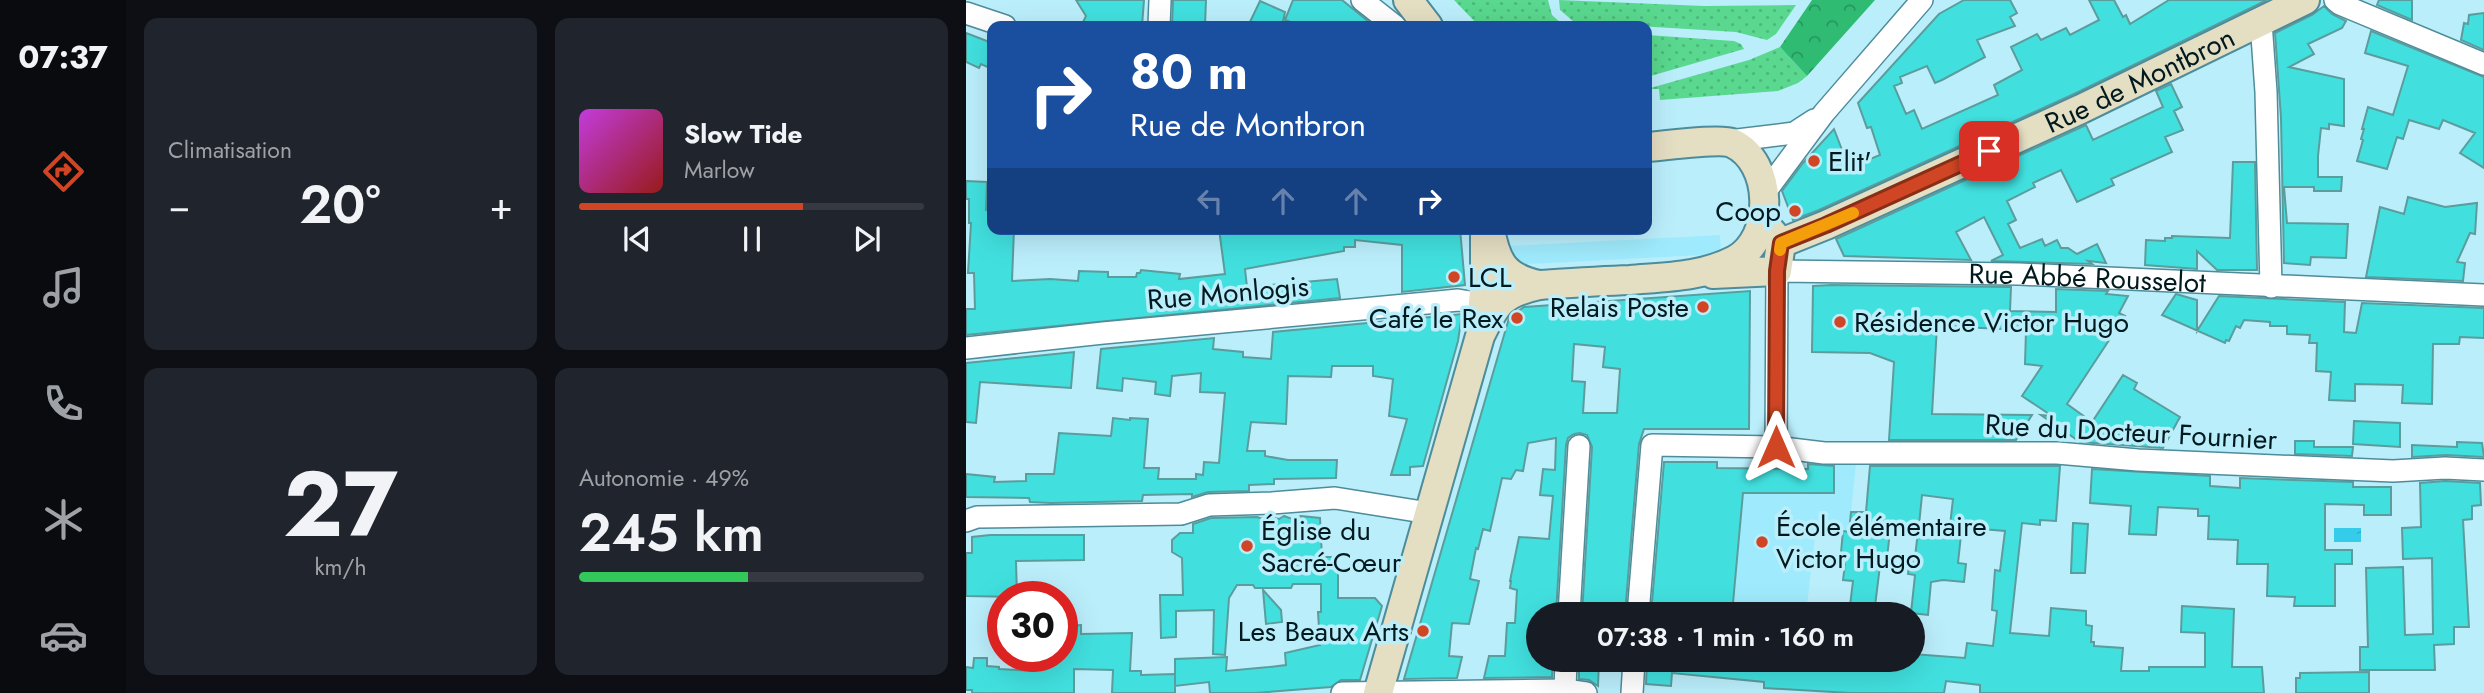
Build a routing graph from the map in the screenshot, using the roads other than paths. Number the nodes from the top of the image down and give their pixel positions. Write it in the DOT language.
graph roads {
  1 [pos="1160,0"];
  2 [pos="1362,0"];
  3 [pos="1409,0"];
  4 [pos="1424,0"];
  5 [pos="2305,0"];
  6 [pos="2335,0"];
  7 [pos="1922,3"];
  8 [pos="966,13"];
  9 [pos="990,21"];
  10 [pos="1159,21"];
  11 [pos="1389,21"];
  12 [pos="1425,21"];
  13 [pos="1439,21"];
  14 [pos="2261,22"];
  15 [pos="2484,64"];
  16 [pos="1824,113"];
  17 [pos="1729,141"];
  18 [pos="1652,147"];
  19 [pos="1762,208"];
  20 [pos="1487,235"];
  21 [pos="1489,235"];
  22 [pos="1781,243"];
  23 [pos="1777,271"];
  24 [pos="1693,275"];
  25 [pos="1539,285"];
  26 [pos="2271,287"];
  27 [pos="2484,295"];
  28 [pos="1489,305"];
  29 [pos="966,348"];
  30 [pos="1579,446"];
  31 [pos="1776,447"];
  32 [pos="2484,470"];
  33 [pos="1429,513"];
  34 [pos="966,521"];
  35 [pos="1570,602"];
  36 [pos="1638,602"];
  37 [pos="1569,672"];
  38 [pos="1633,672"];
  39 [pos="1574,692"];
  40 [pos="1342,693"];
  41 [pos="1379,693"];
  42 [pos="1586,693"];
  43 [pos="1632,693"];
  1 -- 10 [label="street"];
  2 -- 11 [label="street"];
  3 -- 12 [label="main road"];
  4 -- 13 [label="main road"];
  5 -- 14 [label="main road, Rue de Montbron"];
  6 -- 15 [label="street"];
  7 -- 16 [label="street"];
  8 -- 9 [label="street"];
  14 -- 22 [label="main road, Rue de Montbron"];
  14 -- 26 [label="street"];
  16 -- 17 [label="street"];
  16 -- 19 [label="street"];
  17 -- 18 [label="main road"];
  17 -- 19 [label="main road"];
  19 -- 22 [label="main road"];
  19 -- 24 [label="main road"];
  20 -- 28 [label="main road"];
  21 -- 25 [label="main road"];
  22 -- 23 [label="main road"];
  23 -- 24 [label="main road, Rue Abbé Rousselot"];
  23 -- 26 [label="street, Rue Abbé Rousselot"];
  23 -- 31 [label="street"];
  24 -- 25 [label="main road"];
  25 -- 28 [label="main road"];
  26 -- 27 [label="street, Rue Abbé Rousselot"];
  28 -- 29 [label="street, Rue Monlogis"];
  28 -- 33 [label="main road"];
  30 -- 35 [label="street"];
  31 -- 32 [label="street, Rue du Docteur Fournier"];
  31 -- 36 [label="street, Rue du Docteur Fournier"];
  33 -- 34 [label="street"];
  33 -- 41 [label="main road"];
  37 -- 39 [label="street"];
  38 -- 43 [label="street"];
  39 -- 41 [label="street"];
  39 -- 42 [label="street"];
  40 -- 41 [label="street"];
}
